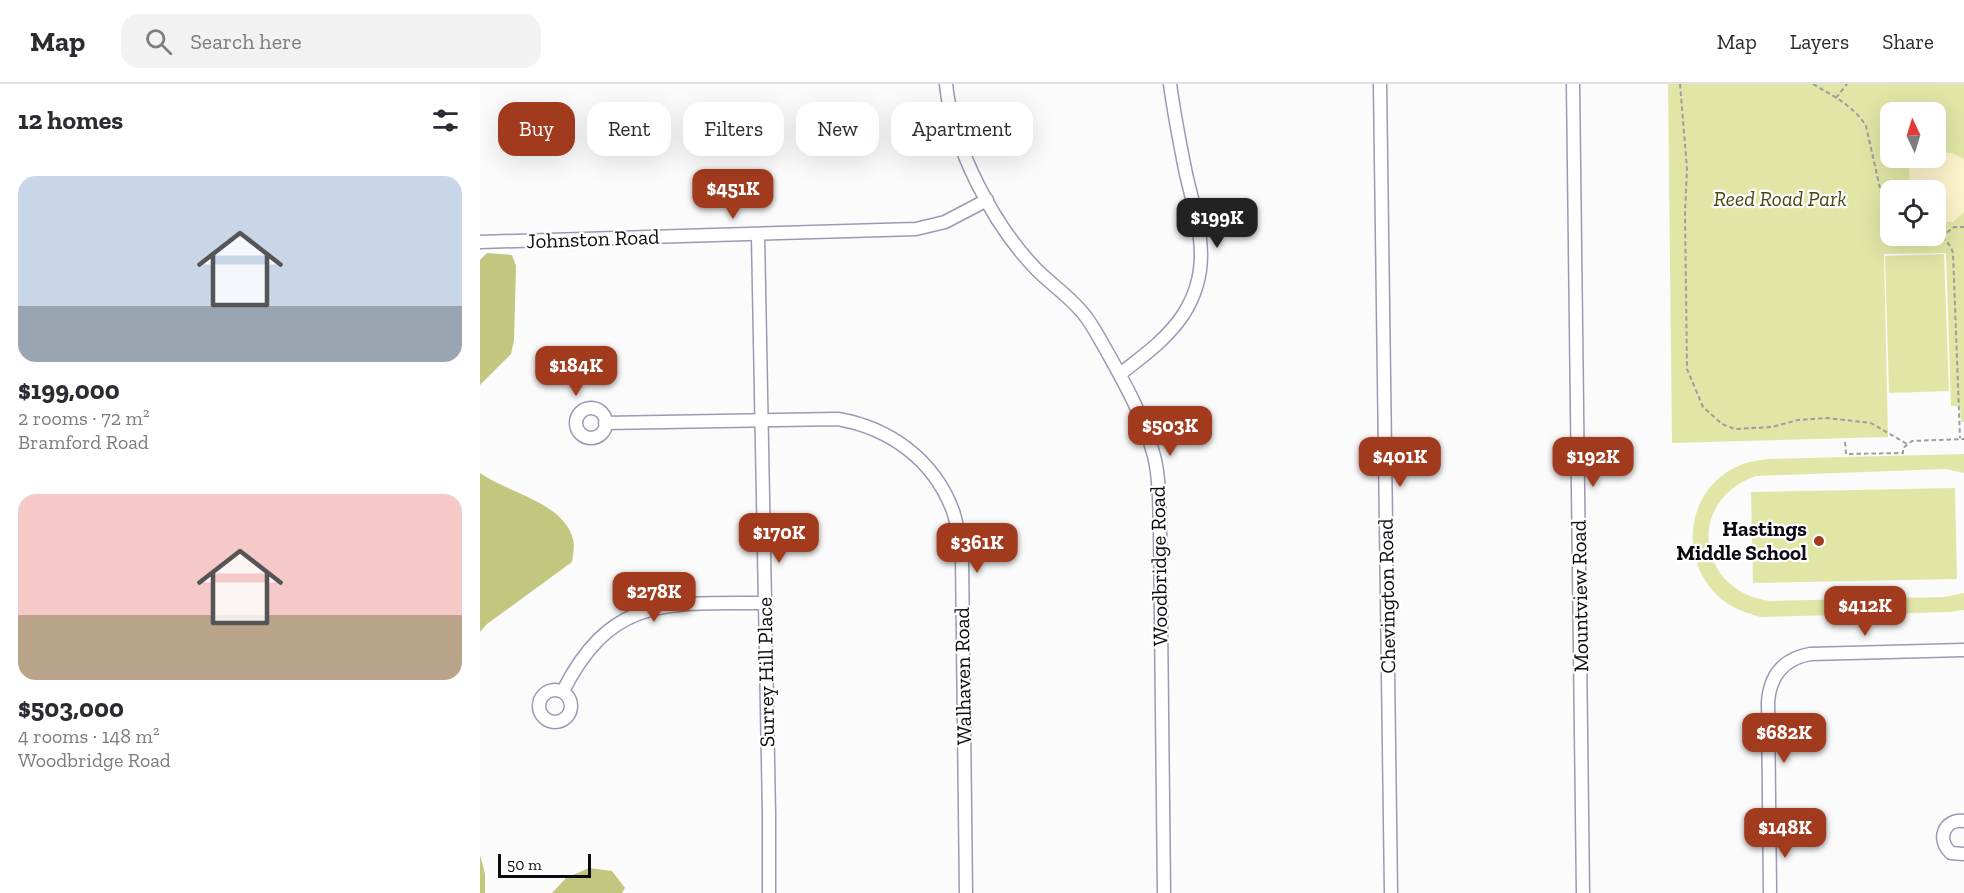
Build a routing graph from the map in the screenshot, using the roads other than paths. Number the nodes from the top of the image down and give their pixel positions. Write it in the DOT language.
graph roads {
  1 [pos="946,84"];
  2 [pos="1170,84"];
  3 [pos="1380,84"];
  4 [pos="1573,84"];
  5 [pos="987,200"];
  6 [pos="758,235"];
  7 [pos="480,242"];
  8 [pos="1120,374"];
  9 [pos="761,420"];
  10 [pos="605,423"];
  11 [pos="765,603"];
  12 [pos="1964,650"];
  13 [pos="563,691"];
  14 [pos="1964,821"];
  15 [pos="1964,854"];
  16 [pos="769,893"];
  17 [pos="966,893"];
  18 [pos="1164,893"];
  19 [pos="1391,893"];
  20 [pos="1583,893"];
  21 [pos="1770,893"];
  1 -- 5 [label="street, Woodbridge Road"];
  2 -- 8 [label="street"];
  3 -- 19 [label="street, Chevington Road"];
  4 -- 20 [label="street, Mountview Road"];
  5 -- 6 [label="street, Johnston Road"];
  5 -- 8 [label="street, Woodbridge Road"];
  6 -- 7 [label="street, Johnston Road"];
  6 -- 9 [label="street, Surrey Hill Place"];
  8 -- 18 [label="street, Woodbridge Road"];
  9 -- 10 [label="street, Walhaven Road"];
  9 -- 11 [label="street, Surrey Hill Place"];
  9 -- 17 [label="street, Walhaven Road"];
  11 -- 13 [label="street"];
  11 -- 16 [label="street, Surrey Hill Place"];
  12 -- 21 [label="street"];
  14 -- 15 [label="street"];
}
